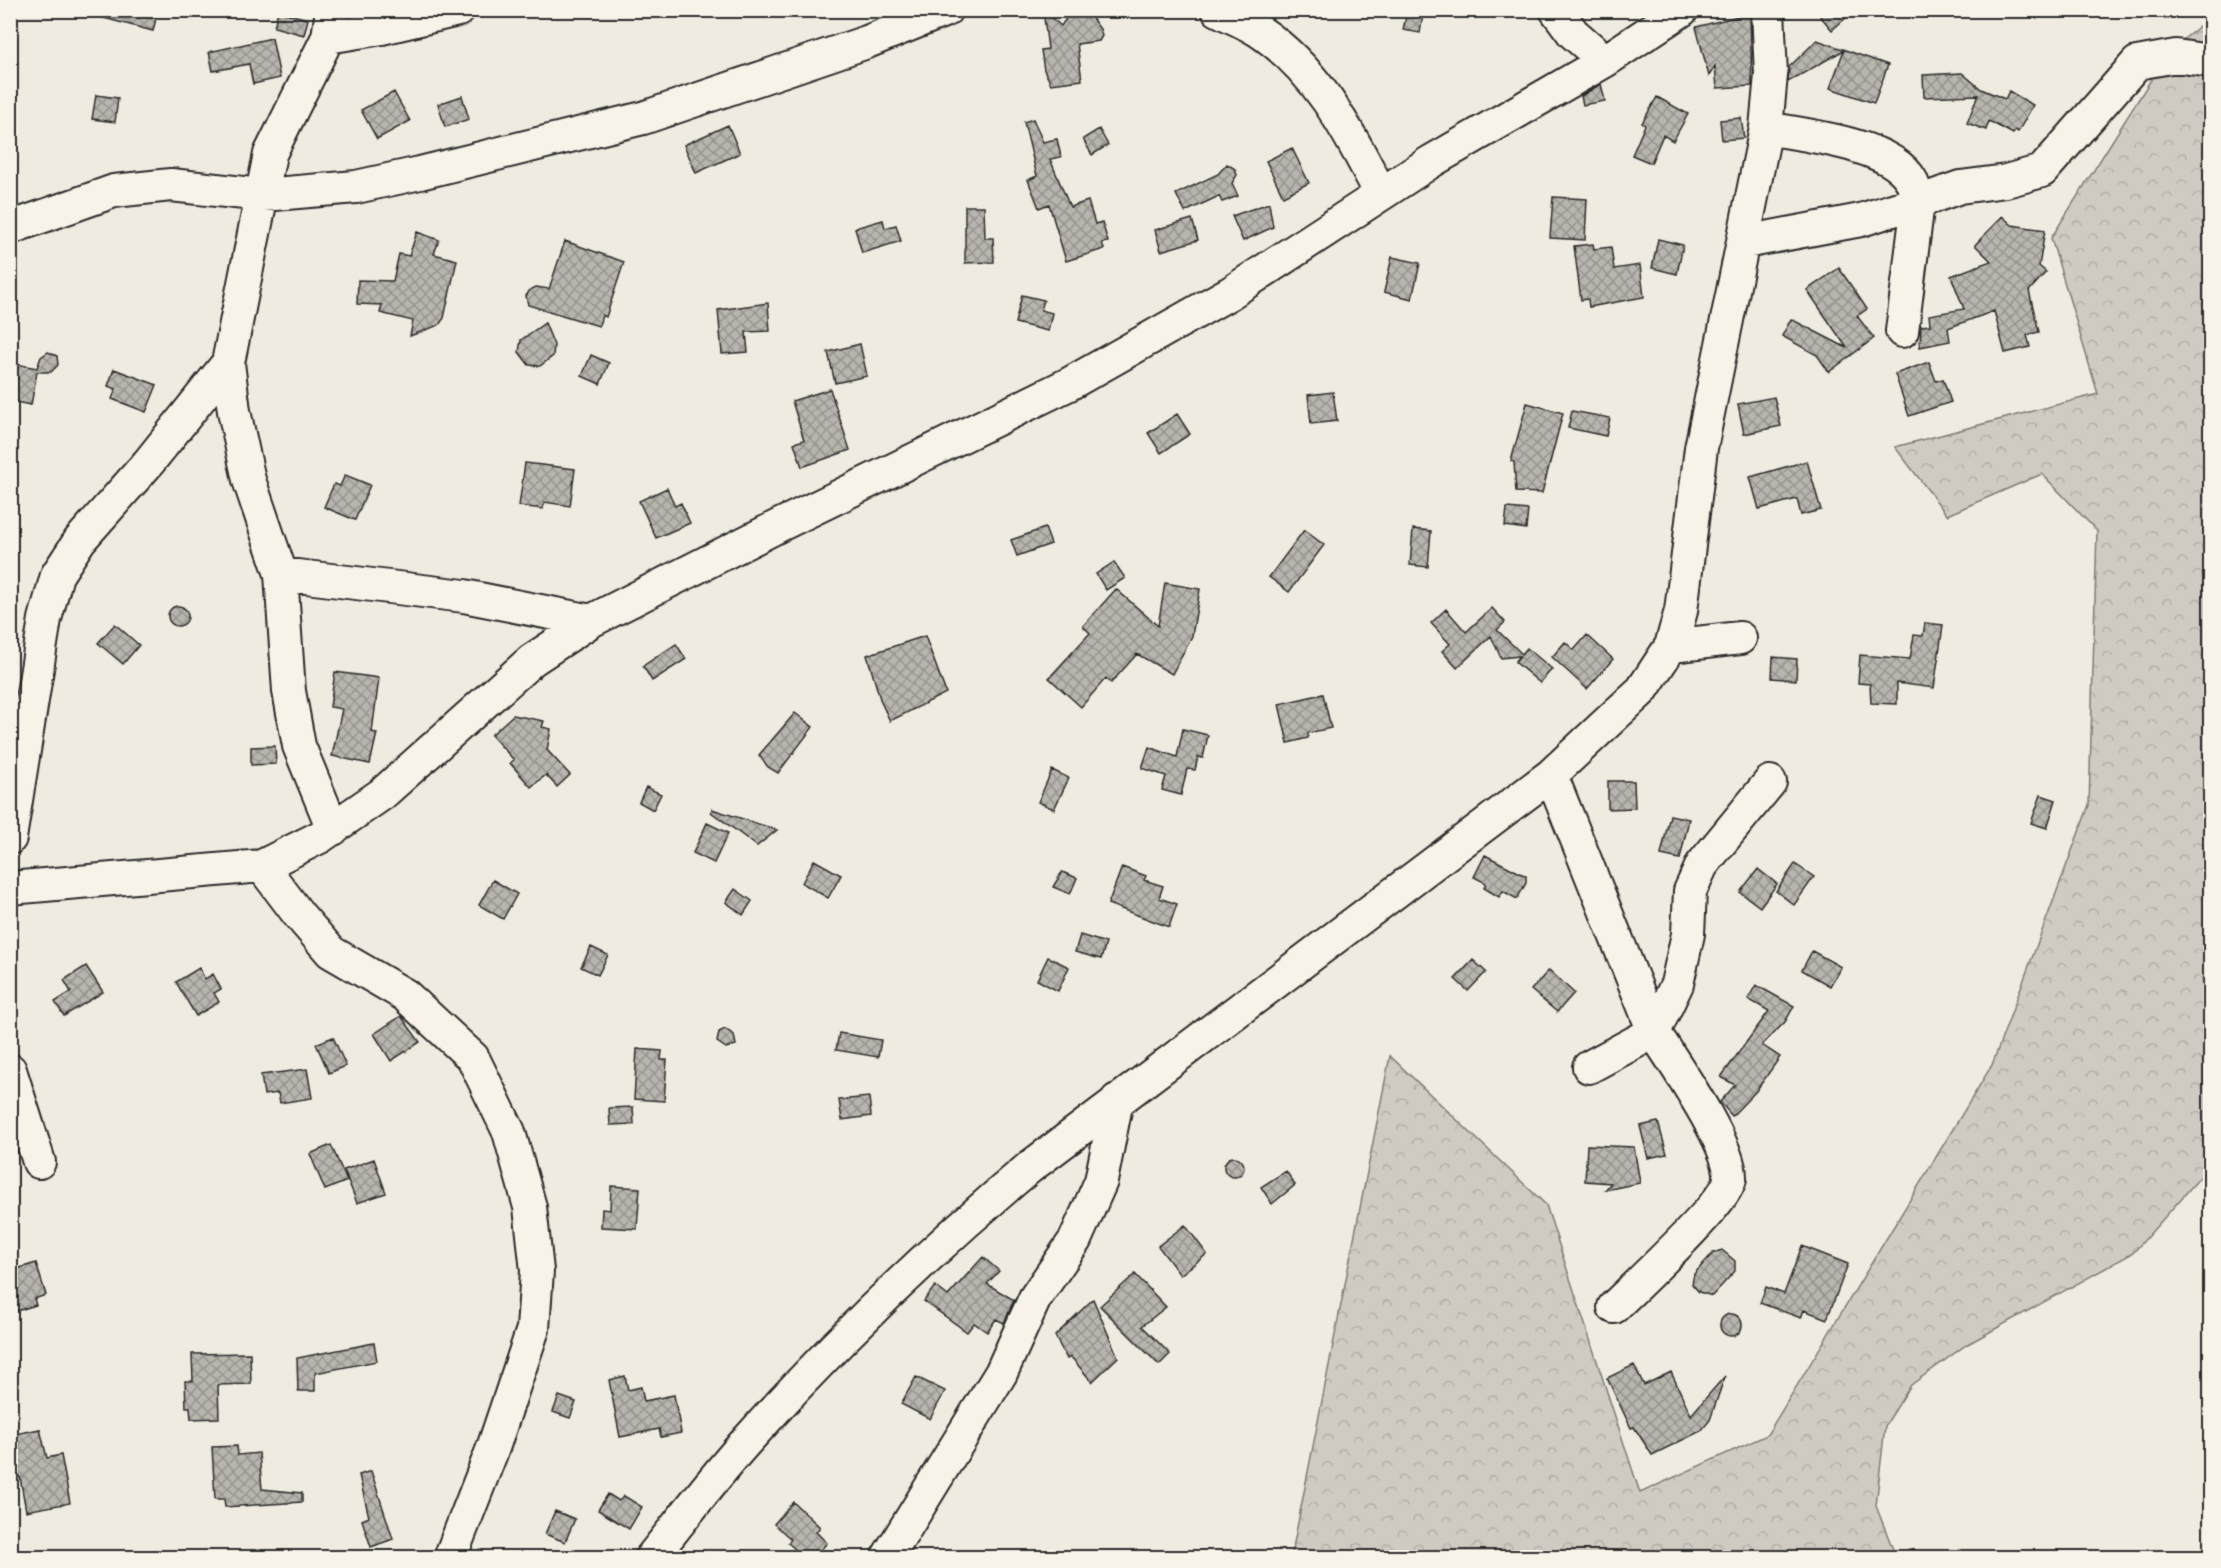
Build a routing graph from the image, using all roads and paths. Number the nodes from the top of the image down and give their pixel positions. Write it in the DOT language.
graph roads {
  1 [pos="458,10"];
  2 [pos="946,10"];
  3 [pos="1218,10"];
  4 [pos="1556,10"];
  5 [pos="1682,10"];
  6 [pos="1768,10"];
  7 [pos="1253,21"];
  8 [pos="330,24"];
  9 [pos="1605,60"];
  10 [pos="2211,61"];
  11 [pos="1766,128"];
  12 [pos="1381,194"];
  13 [pos="263,195"];
  14 [pos="1918,202"];
  15 [pos="10,228"];
  16 [pos="1745,242"];
  17 [pos="1902,331"];
  18 [pos="228,363"];
  19 [pos="281,574"];
  20 [pos="591,621"];
  21 [pos="1740,638"];
  22 [pos="1671,646"];
  23 [pos="1551,775"];
  24 [pos="1770,782"];
  25 [pos="333,829"];
  26 [pos="10,838"];
  27 [pos="262,866"];
  28 [pos="10,888"];
  29 [pos="1654,1032"];
  30 [pos="1589,1067"];
  31 [pos="11,1072"];
  32 [pos="1117,1100"];
  33 [pos="39,1162"];
  34 [pos="1614,1307"];
  35 [pos="450,1557"];
  36 [pos="651,1557"];
  37 [pos="887,1557"];
  1 -- 8 [label="street"];
  2 -- 13 [label="street"];
  3 -- 7 [label="street"];
  4 -- 9 [label="street"];
  5 -- 9 [label="street"];
  6 -- 11 [label="street"];
  7 -- 12 [label="street"];
  8 -- 13 [label="street"];
  9 -- 12 [label="street"];
  10 -- 14 [label="street"];
  11 -- 14 [label="street"];
  11 -- 16 [label="street"];
  12 -- 20 [label="street"];
  13 -- 15 [label="street"];
  13 -- 18 [label="street"];
  14 -- 16 [label="street"];
  14 -- 17 [label="street"];
  16 -- 22 [label="street"];
  18 -- 19 [label="street"];
  18 -- 26 [label="street"];
  19 -- 20 [label="street"];
  19 -- 25 [label="street"];
  20 -- 25 [label="street"];
  21 -- 22 [label="street"];
  22 -- 23 [label="street"];
  23 -- 29 [label="street"];
  23 -- 32 [label="street"];
  24 -- 29 [label="street"];
  25 -- 27 [label="street"];
  27 -- 28 [label="street"];
  27 -- 35 [label="street"];
  29 -- 30 [label="street"];
  29 -- 34 [label="street"];
  31 -- 33 [label="street"];
  32 -- 36 [label="street"];
  32 -- 37 [label="street"];
}
